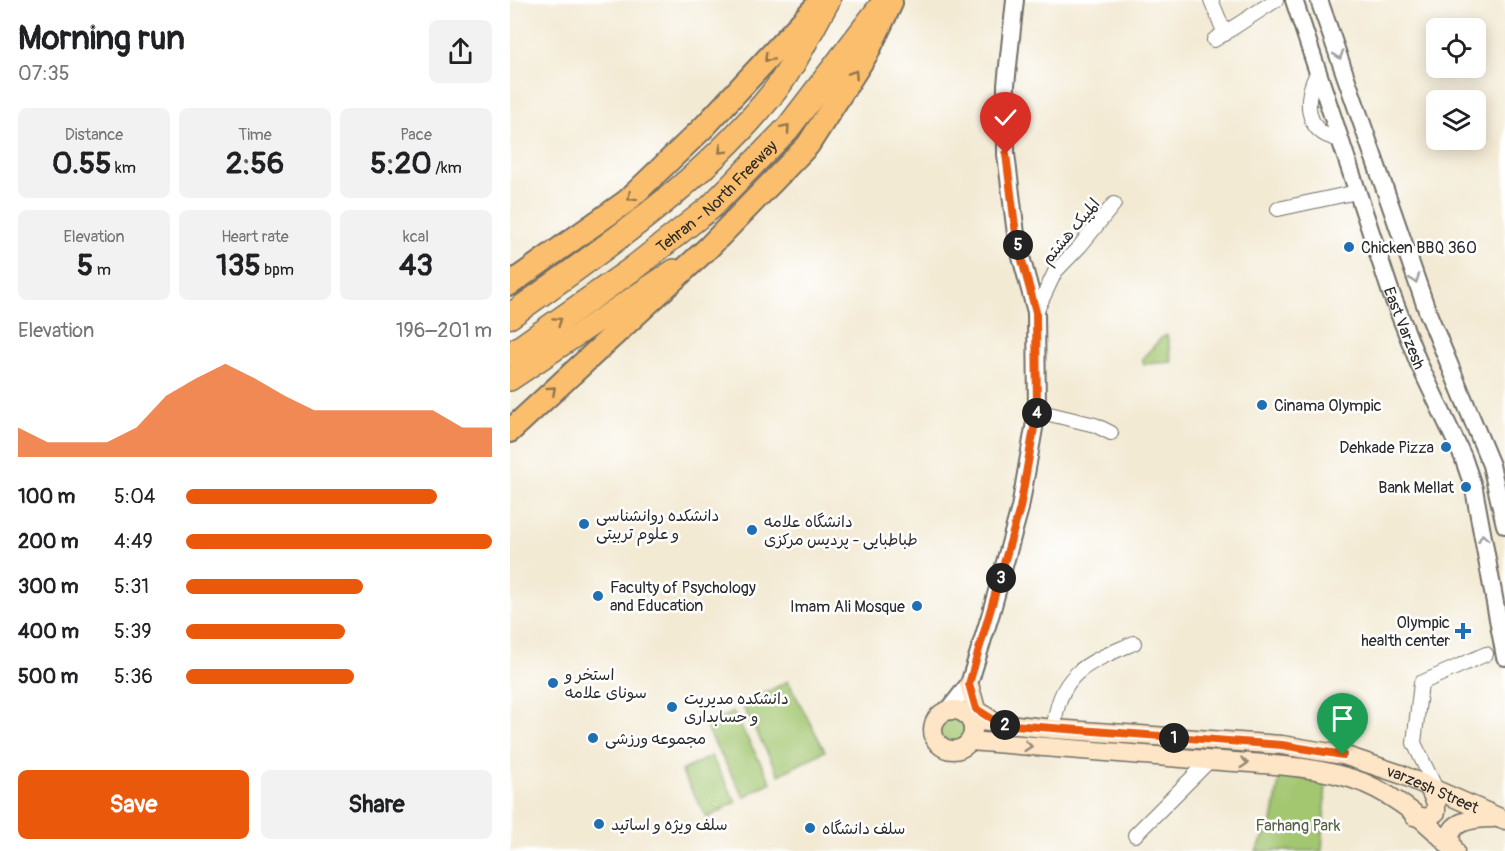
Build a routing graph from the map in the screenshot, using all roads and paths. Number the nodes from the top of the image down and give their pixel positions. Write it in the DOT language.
graph roads {
  1 [pos="822,0"];
  2 [pos="828,0"];
  3 [pos="886,0"];
  4 [pos="892,0"];
  5 [pos="1015,0"];
  6 [pos="1211,0"];
  7 [pos="1276,0"];
  8 [pos="1294,0"];
  9 [pos="1319,0"];
  10 [pos="1357,192"];
  11 [pos="1114,204"];
  12 [pos="1278,209"];
  13 [pos="709,247"];
  14 [pos="510,284"];
  15 [pos="1036,312"];
  16 [pos="510,316"];
  17 [pos="510,355"];
  18 [pos="510,380"];
  19 [pos="1037,411"];
  20 [pos="510,431"];
  21 [pos="1111,434"];
  22 [pos="1505,525"];
  23 [pos="1134,643"];
  24 [pos="1486,654"];
  25 [pos="1505,657"];
  26 [pos="969,684"];
  27 [pos="948,711"];
  28 [pos="970,720"];
  29 [pos="1000,724"];
  30 [pos="1054,729"];
  31 [pos="970,741"];
  32 [pos="1209,761"];
  33 [pos="1433,790"];
  34 [pos="1414,816"];
  35 [pos="1504,819"];
  36 [pos="1135,835"];
  37 [pos="1454,851"];
  1 -- 14 [label="highway, one-way"];
  2 -- 16 [label="highway, Tehran - North Freeway, one-way"];
  17 -- 3 [label="highway, Tehran - North Freeway, one-way"];
  13 -- 4 [label="highway, one-way"];
  5 -- 15 [label="street"];
  6 -- 7 [label="street"];
  8 -- 10 [label="street, East Varzesh"];
  9 -- 22 [label="street, one-way"];
  10 -- 12 [label="street"];
  25 -- 10 [label="street, East Varzesh, one-way"];
  11 -- 15 [label="street, المپیک هشتم"];
  13 -- 18 [label="main road"];
  20 -- 13 [label="highway, one-way"];
  15 -- 19 [label="street"];
  19 -- 21 [label="street"];
  19 -- 26 [label="street"];
  23 -- 30 [label="street"];
  24 -- 33 [label="street"];
  26 -- 27 [label="street"];
  26 -- 29 [label="main road"];
  27 -- 28 [label="main road"];
  27 -- 31 [label="main road"];
  28 -- 29 [label="main road, varzesh Street"];
  28 -- 31 [label="main road"];
  29 -- 30 [label="main road, varzesh Street"];
  30 -- 33 [label="main road, varzesh Street"];
  31 -- 32 [label="main road, varzesh Street, one-way"];
  32 -- 34 [label="main road, varzesh Street, one-way"];
  32 -- 36 [label="street"];
  33 -- 34 [label="main road"];
  33 -- 35 [label="main road, varzesh Street"];
  34 -- 37 [label="main road, varzesh Street"];
  35 -- 37 [label="main road"];
}
